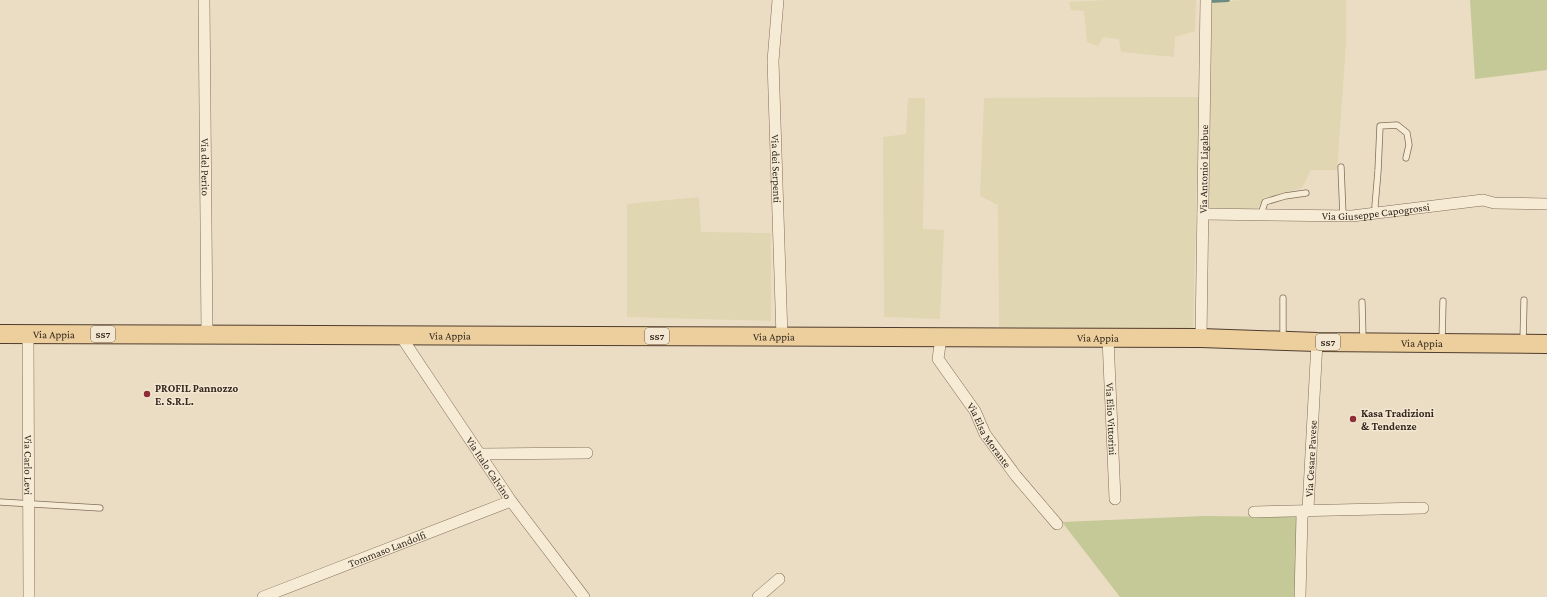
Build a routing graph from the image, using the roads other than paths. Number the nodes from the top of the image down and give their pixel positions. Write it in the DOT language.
graph roads {
  1 [pos="204,0"];
  2 [pos="778,0"];
  3 [pos="1206,0"];
  4 [pos="1406,158"];
  5 [pos="1341,167"];
  6 [pos="1306,192"];
  7 [pos="1547,204"];
  8 [pos="1376,213"];
  9 [pos="1202,214"];
  10 [pos="1262,215"];
  11 [pos="1343,216"];
  12 [pos="1283,298"];
  13 [pos="1524,300"];
  14 [pos="1443,301"];
  15 [pos="1362,302"];
  16 [pos="0,334"];
  17 [pos="28,334"];
  18 [pos="206,334"];
  19 [pos="400,335"];
  20 [pos="782,337"];
  21 [pos="941,338"];
  22 [pos="1200,338"];
  23 [pos="1108,339"];
  24 [pos="1283,341"];
  25 [pos="1317,342"];
  26 [pos="1362,342"];
  27 [pos="1442,343"];
  28 [pos="1523,344"];
  29 [pos="1547,344"];
  30 [pos="587,453"];
  31 [pos="479,454"];
  32 [pos="1115,499"];
  33 [pos="511,501"];
  34 [pos="0,502"];
  35 [pos="29,504"];
  36 [pos="100,508"];
  37 [pos="1423,508"];
  38 [pos="1308,509"];
  39 [pos="1254,512"];
  40 [pos="1057,524"];
  41 [pos="779,579"];
  42 [pos="29,597"];
  43 [pos="263,597"];
  44 [pos="584,597"];
  45 [pos="758,597"];
  46 [pos="1300,597"];
  1 -- 18 [label="street, Via del Perito"];
  2 -- 20 [label="street, Via dei Serpenti"];
  3 -- 9 [label="street, Via Antonio Ligabue"];
  4 -- 8 [label="lane"];
  5 -- 11 [label="lane"];
  6 -- 10 [label="lane"];
  7 -- 8 [label="street, Via Giuseppe Capogrossi"];
  8 -- 11 [label="street, Via Giuseppe Capogrossi"];
  9 -- 10 [label="street, Via Giuseppe Capogrossi"];
  9 -- 22 [label="street, Via Antonio Ligabue"];
  10 -- 11 [label="street, Via Giuseppe Capogrossi"];
  12 -- 24 [label="lane"];
  13 -- 28 [label="lane"];
  14 -- 27 [label="lane"];
  15 -- 26 [label="lane"];
  16 -- 17 [label="main road, Via Appia / SS7"];
  17 -- 18 [label="main road, Via Appia / SS7"];
  17 -- 35 [label="street, Via Carlo Levi"];
  18 -- 19 [label="main road, Via Appia / SS7"];
  19 -- 20 [label="main road, Via Appia / SS7"];
  19 -- 31 [label="street, Via Italo Calvino"];
  20 -- 21 [label="main road, Via Appia / SS7"];
  21 -- 23 [label="main road, Via Appia / SS7"];
  21 -- 40 [label="street, Via Elsa Morante"];
  22 -- 23 [label="main road, Via Appia / SS7"];
  22 -- 24 [label="main road, Via Appia / SS7"];
  23 -- 32 [label="street, Via Elio Vittorini"];
  24 -- 25 [label="main road, Via Appia / SS7"];
  25 -- 26 [label="main road, Via Appia / SS7"];
  25 -- 38 [label="street, Via Cesare Pavese"];
  26 -- 27 [label="main road, Via Appia / SS7"];
  27 -- 28 [label="main road, Via Appia / SS7"];
  28 -- 29 [label="main road, Via Appia / SS7"];
  30 -- 31 [label="street"];
  31 -- 33 [label="street, Via Italo Calvino"];
  33 -- 43 [label="street, Tommaso Landolfi"];
  33 -- 44 [label="street, Via Italo Calvino"];
  34 -- 35 [label="lane"];
  35 -- 36 [label="lane"];
  35 -- 42 [label="street, Via Carlo Levi"];
  37 -- 38 [label="street"];
  38 -- 39 [label="street"];
  38 -- 46 [label="street, Via Cesare Pavese"];
  41 -- 45 [label="street"];
}
